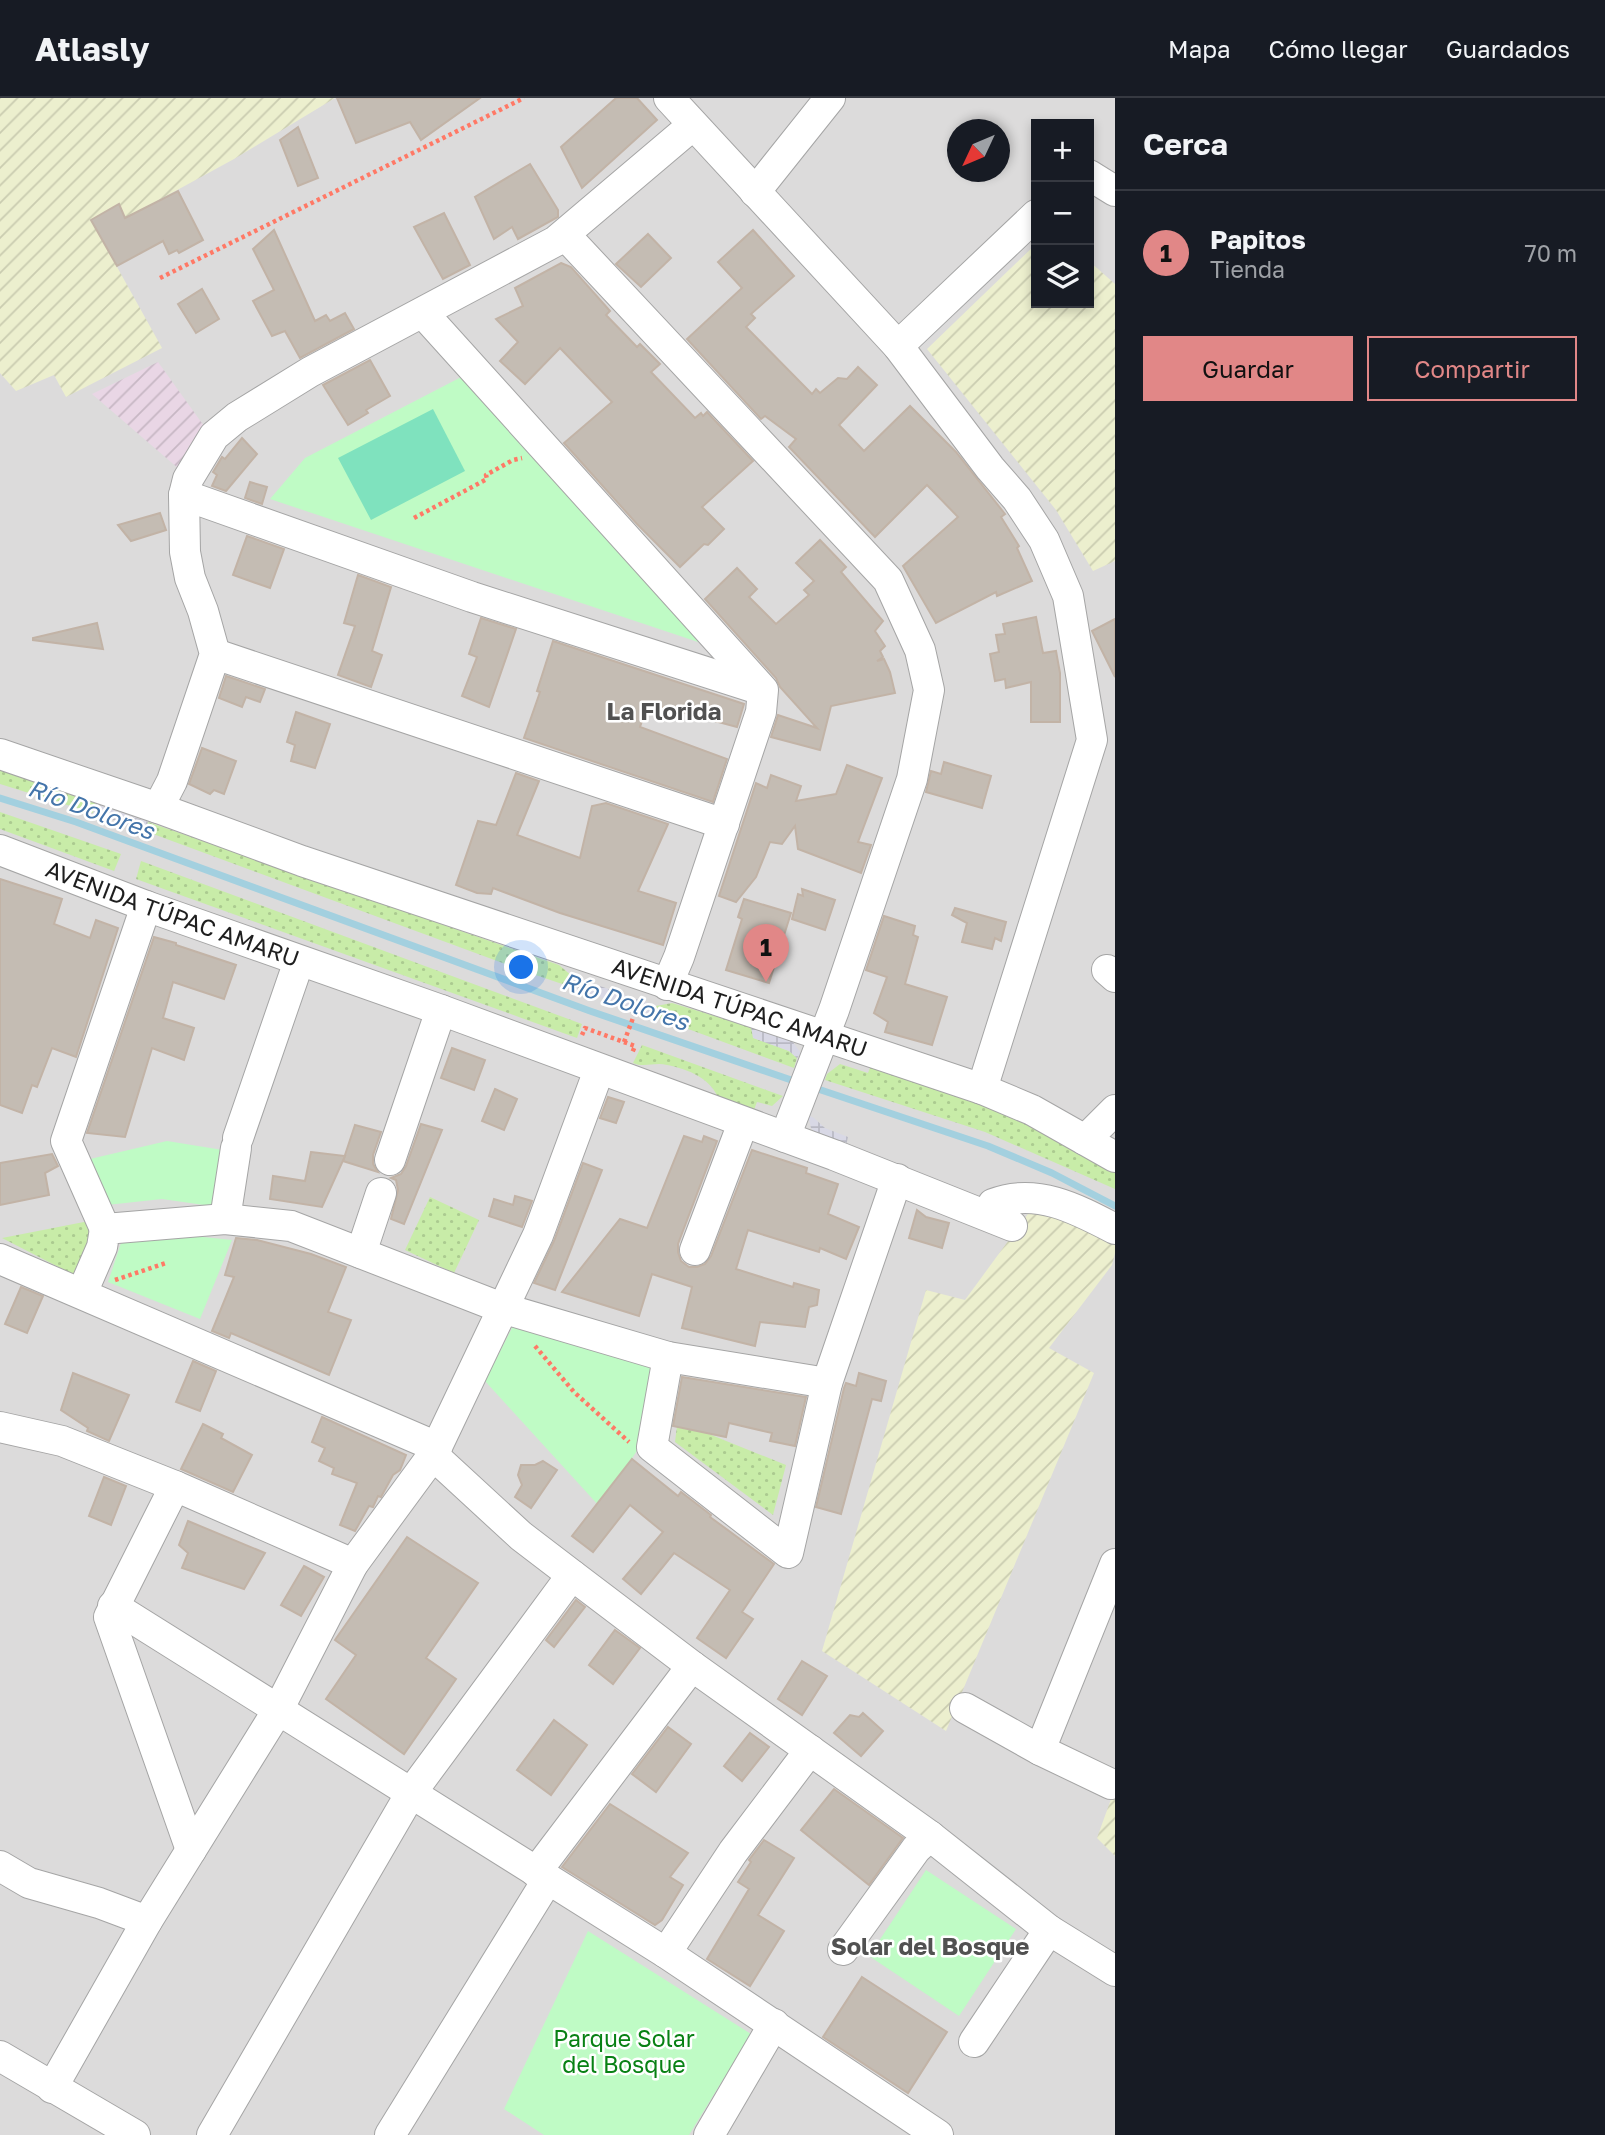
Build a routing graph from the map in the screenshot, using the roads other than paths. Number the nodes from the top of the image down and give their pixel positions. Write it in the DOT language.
graph roads {
  1 [pos="669,98"];
  2 [pos="830,98"];
  3 [pos="692,125"];
  4 [pos="1094,178"];
  5 [pos="1115,191"];
  6 [pos="755,192"];
  7 [pos="1031,220"];
  8 [pos="565,235"];
  9 [pos="423,313"];
  10 [pos="898,346"];
  11 [pos="184,495"];
  12 [pos="215,654"];
  13 [pos="762,690"];
  14 [pos="1103,734"];
  15 [pos="0,754"];
  16 [pos="158,808"];
  17 [pos="724,824"];
  18 [pos="0,850"];
  19 [pos="146,906"];
  20 [pos="299,961"];
  21 [pos="667,985"];
  22 [pos="441,1010"];
  23 [pos="820,1044"];
  24 [pos="599,1070"];
  25 [pos="982,1089"];
  26 [pos="1115,1110"];
  27 [pos="743,1123"];
  28 [pos="789,1128"];
  29 [pos="1085,1140"];
  30 [pos="1115,1157"];
  31 [pos="390,1160"];
  32 [pos="897,1179"];
  33 [pos="381,1193"];
  34 [pos="225,1219"];
  35 [pos="105,1229"];
  36 [pos="1115,1229"];
  37 [pos="695,1250"];
  38 [pos="360,1253"];
  39 [pos="0,1259"];
  40 [pos="82,1293"];
  41 [pos="502,1308"];
  42 [pos="668,1357"];
  43 [pos="827,1383"];
  44 [pos="0,1427"];
  45 [pos="435,1451"];
  46 [pos="175,1486"];
  47 [pos="353,1564"];
  48 [pos="1115,1564"];
  49 [pos="572,1576"];
  50 [pos="113,1606"];
  51 [pos="692,1665"];
  52 [pos="965,1708"];
  53 [pos="278,1710"];
  54 [pos="810,1750"];
  55 [pos="1040,1750"];
  56 [pos="1111,1784"];
  57 [pos="411,1793"];
  58 [pos="930,1836"];
  59 [pos="191,1850"];
  60 [pos="0,1866"];
  61 [pos="542,1875"];
  62 [pos="147,1921"];
  63 [pos="1049,1930"];
  64 [pos="843,1951"];
  65 [pos="666,1953"];
  66 [pos="1115,1971"];
  67 [pos="774,2024"];
  68 [pos="974,2042"];
  69 [pos="0,2056"];
  70 [pos="52,2088"];
  71 [pos="902,2125"];
  72 [pos="135,2135"];
  73 [pos="212,2135"];
  74 [pos="390,2135"];
  75 [pos="709,2135"];
  76 [pos="938,2135"];
  1 -- 3 [label="street"];
  2 -- 6 [label="street"];
  3 -- 6 [label="street"];
  3 -- 8 [label="street"];
  4 -- 5 [label="street"];
  6 -- 10 [label="street"];
  7 -- 10 [label="street"];
  8 -- 9 [label="street"];
  8 -- 23 [label="street"];
  9 -- 11 [label="street"];
  9 -- 13 [label="street"];
  10 -- 14 [label="street"];
  11 -- 12 [label="street"];
  11 -- 13 [label="street"];
  12 -- 16 [label="street"];
  12 -- 17 [label="street"];
  13 -- 17 [label="street"];
  14 -- 25 [label="street"];
  15 -- 16 [label="street, AVENIDA TÚPAC AMARU"];
  16 -- 21 [label="street, AVENIDA TÚPAC AMARU"];
  17 -- 21 [label="street"];
  18 -- 19 [label="street, AVENIDA TÚPAC AMARU"];
  19 -- 20 [label="street, AVENIDA TÚPAC AMARU"];
  19 -- 35 [label="street"];
  20 -- 22 [label="street, AVENIDA TÚPAC AMARU"];
  20 -- 34 [label="street"];
  21 -- 23 [label="street, AVENIDA TÚPAC AMARU"];
  22 -- 24 [label="street, AVENIDA TÚPAC AMARU"];
  22 -- 31 [label="street"];
  23 -- 25 [label="street, AVENIDA TÚPAC AMARU"];
  23 -- 28 [label="street"];
  24 -- 27 [label="street, AVENIDA TÚPAC AMARU"];
  24 -- 41 [label="street"];
  25 -- 29 [label="street, AVENIDA TÚPAC AMARU"];
  26 -- 29 [label="street"];
  27 -- 28 [label="street, AVENIDA TÚPAC AMARU"];
  27 -- 37 [label="street"];
  28 -- 32 [label="street, AVENIDA TÚPAC AMARU"];
  29 -- 30 [label="street, AVENIDA TÚPAC AMARU"];
  32 -- 36 [label="street, AVENIDA TÚPAC AMARU"];
  32 -- 43 [label="street"];
  33 -- 38 [label="street"];
  34 -- 35 [label="street"];
  34 -- 38 [label="street"];
  35 -- 40 [label="street"];
  38 -- 41 [label="street"];
  39 -- 40 [label="street"];
  40 -- 45 [label="street"];
  41 -- 42 [label="street"];
  41 -- 45 [label="street"];
  42 -- 43 [label="street"];
  42 -- 43 [label="street"];
  44 -- 46 [label="street"];
  45 -- 47 [label="street"];
  45 -- 49 [label="street"];
  46 -- 47 [label="street"];
  46 -- 50 [label="street"];
  47 -- 53 [label="street"];
  48 -- 55 [label="street"];
  49 -- 51 [label="street"];
  49 -- 57 [label="street"];
  50 -- 53 [label="street"];
  50 -- 59 [label="street"];
  51 -- 54 [label="street"];
  51 -- 61 [label="street"];
  52 -- 55 [label="street"];
  53 -- 57 [label="street"];
  53 -- 59 [label="street"];
  54 -- 58 [label="street"];
  54 -- 65 [label="street"];
  55 -- 56 [label="street"];
  57 -- 61 [label="street"];
  57 -- 73 [label="street"];
  58 -- 63 [label="street"];
  58 -- 64 [label="street"];
  59 -- 62 [label="street"];
  60 -- 62 [label="street"];
  61 -- 65 [label="street"];
  61 -- 74 [label="street"];
  62 -- 70 [label="street"];
  63 -- 66 [label="street"];
  63 -- 68 [label="street"];
  65 -- 67 [label="street"];
  67 -- 71 [label="street"];
  67 -- 75 [label="street"];
  69 -- 70 [label="street"];
  70 -- 72 [label="street"];
  71 -- 76 [label="street"];
}
